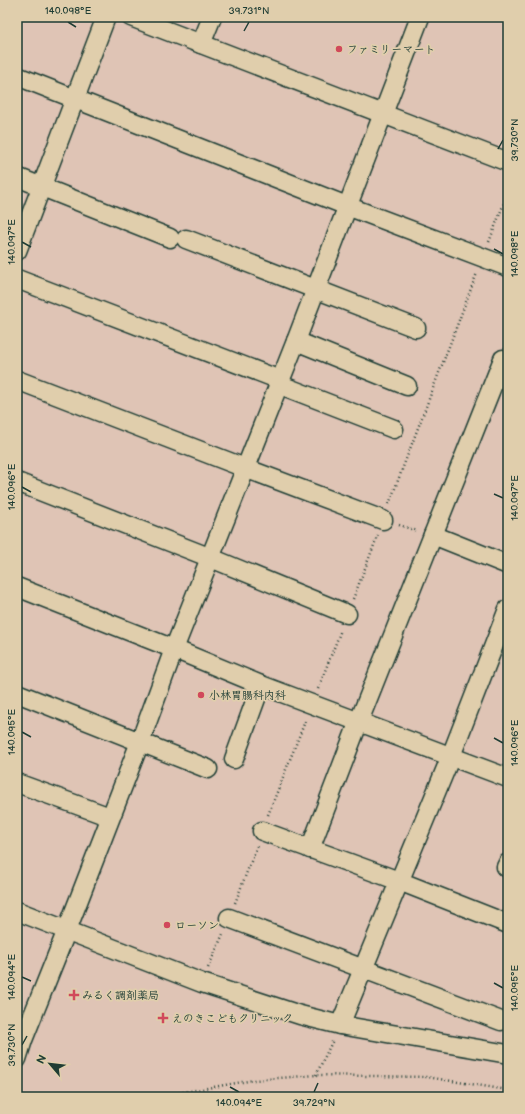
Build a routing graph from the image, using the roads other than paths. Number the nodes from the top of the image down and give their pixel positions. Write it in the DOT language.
graph roads {
  1 [pos="106,17"];
  2 [pos="131,17"];
  3 [pos="212,17"];
  4 [pos="420,17"];
  5 [pos="201,44"];
  6 [pos="17,76"];
  7 [pos="74,98"];
  8 [pos="382,114"];
  9 [pos="508,162"];
  10 [pos="17,177"];
  11 [pos="41,187"];
  12 [pos="347,206"];
  13 [pos="17,251"];
  14 [pos="508,267"];
  15 [pos="17,279"];
  16 [pos="315,290"];
  17 [pos="416,328"];
  18 [pos="296,341"];
  19 [pos="508,361"];
  20 [pos="17,380"];
  21 [pos="279,382"];
  22 [pos="407,386"];
  23 [pos="394,429"];
  24 [pos="245,468"];
  25 [pos="17,482"];
  26 [pos="383,520"];
  27 [pos="432,535"];
  28 [pos="211,558"];
  29 [pos="508,565"];
  30 [pos="17,587"];
  31 [pos="508,609"];
  32 [pos="347,614"];
  33 [pos="174,649"];
  34 [pos="261,685"];
  35 [pos="17,693"];
  36 [pos="359,721"];
  37 [pos="140,742"];
  38 [pos="451,756"];
  39 [pos="234,759"];
  40 [pos="208,769"];
  41 [pos="508,778"];
  42 [pos="17,782"];
  43 [pos="110,817"];
  44 [pos="262,831"];
  45 [pos="310,849"];
  46 [pos="400,881"];
  47 [pos="17,911"];
  48 [pos="229,918"];
  49 [pos="508,924"];
  50 [pos="67,930"];
  51 [pos="363,969"];
  52 [pos="501,1021"];
  53 [pos="340,1025"];
  54 [pos="20,1039"];
  55 [pos="508,1054"];
  56 [pos="17,1059"];
  1 -- 7 [label="street"];
  2 -- 5 [label="street"];
  3 -- 5 [label="street"];
  4 -- 8 [label="street"];
  5 -- 8 [label="street"];
  6 -- 7 [label="street"];
  7 -- 11 [label="street"];
  7 -- 12 [label="street"];
  8 -- 9 [label="street"];
  8 -- 12 [label="street"];
  10 -- 11 [label="street"];
  11 -- 13 [label="street"];
  11 -- 16 [label="street"];
  12 -- 14 [label="street"];
  12 -- 16 [label="street"];
  15 -- 21 [label="street"];
  16 -- 17 [label="street"];
  16 -- 18 [label="street"];
  18 -- 21 [label="street"];
  18 -- 22 [label="street"];
  19 -- 27 [label="street"];
  20 -- 24 [label="street"];
  21 -- 23 [label="street"];
  21 -- 24 [label="street"];
  24 -- 26 [label="street"];
  24 -- 28 [label="street"];
  25 -- 28 [label="street"];
  27 -- 29 [label="street"];
  27 -- 36 [label="street"];
  28 -- 32 [label="street"];
  28 -- 33 [label="street"];
  30 -- 33 [label="street"];
  31 -- 38 [label="street"];
  33 -- 34 [label="street"];
  33 -- 37 [label="street"];
  34 -- 36 [label="street"];
  34 -- 39 [label="street"];
  35 -- 37 [label="street"];
  36 -- 38 [label="street"];
  36 -- 45 [label="street"];
  37 -- 40 [label="street"];
  37 -- 43 [label="street"];
  38 -- 41 [label="street"];
  38 -- 46 [label="street"];
  42 -- 43 [label="street"];
  43 -- 50 [label="street"];
  44 -- 45 [label="street"];
  45 -- 46 [label="street"];
  46 -- 49 [label="street"];
  46 -- 51 [label="street"];
  47 -- 50 [label="street"];
  48 -- 51 [label="street"];
  50 -- 53 [label="street"];
  50 -- 54 [label="street"];
  51 -- 52 [label="street"];
  51 -- 53 [label="street"];
  53 -- 55 [label="street"];
  54 -- 56 [label="street"];
}
